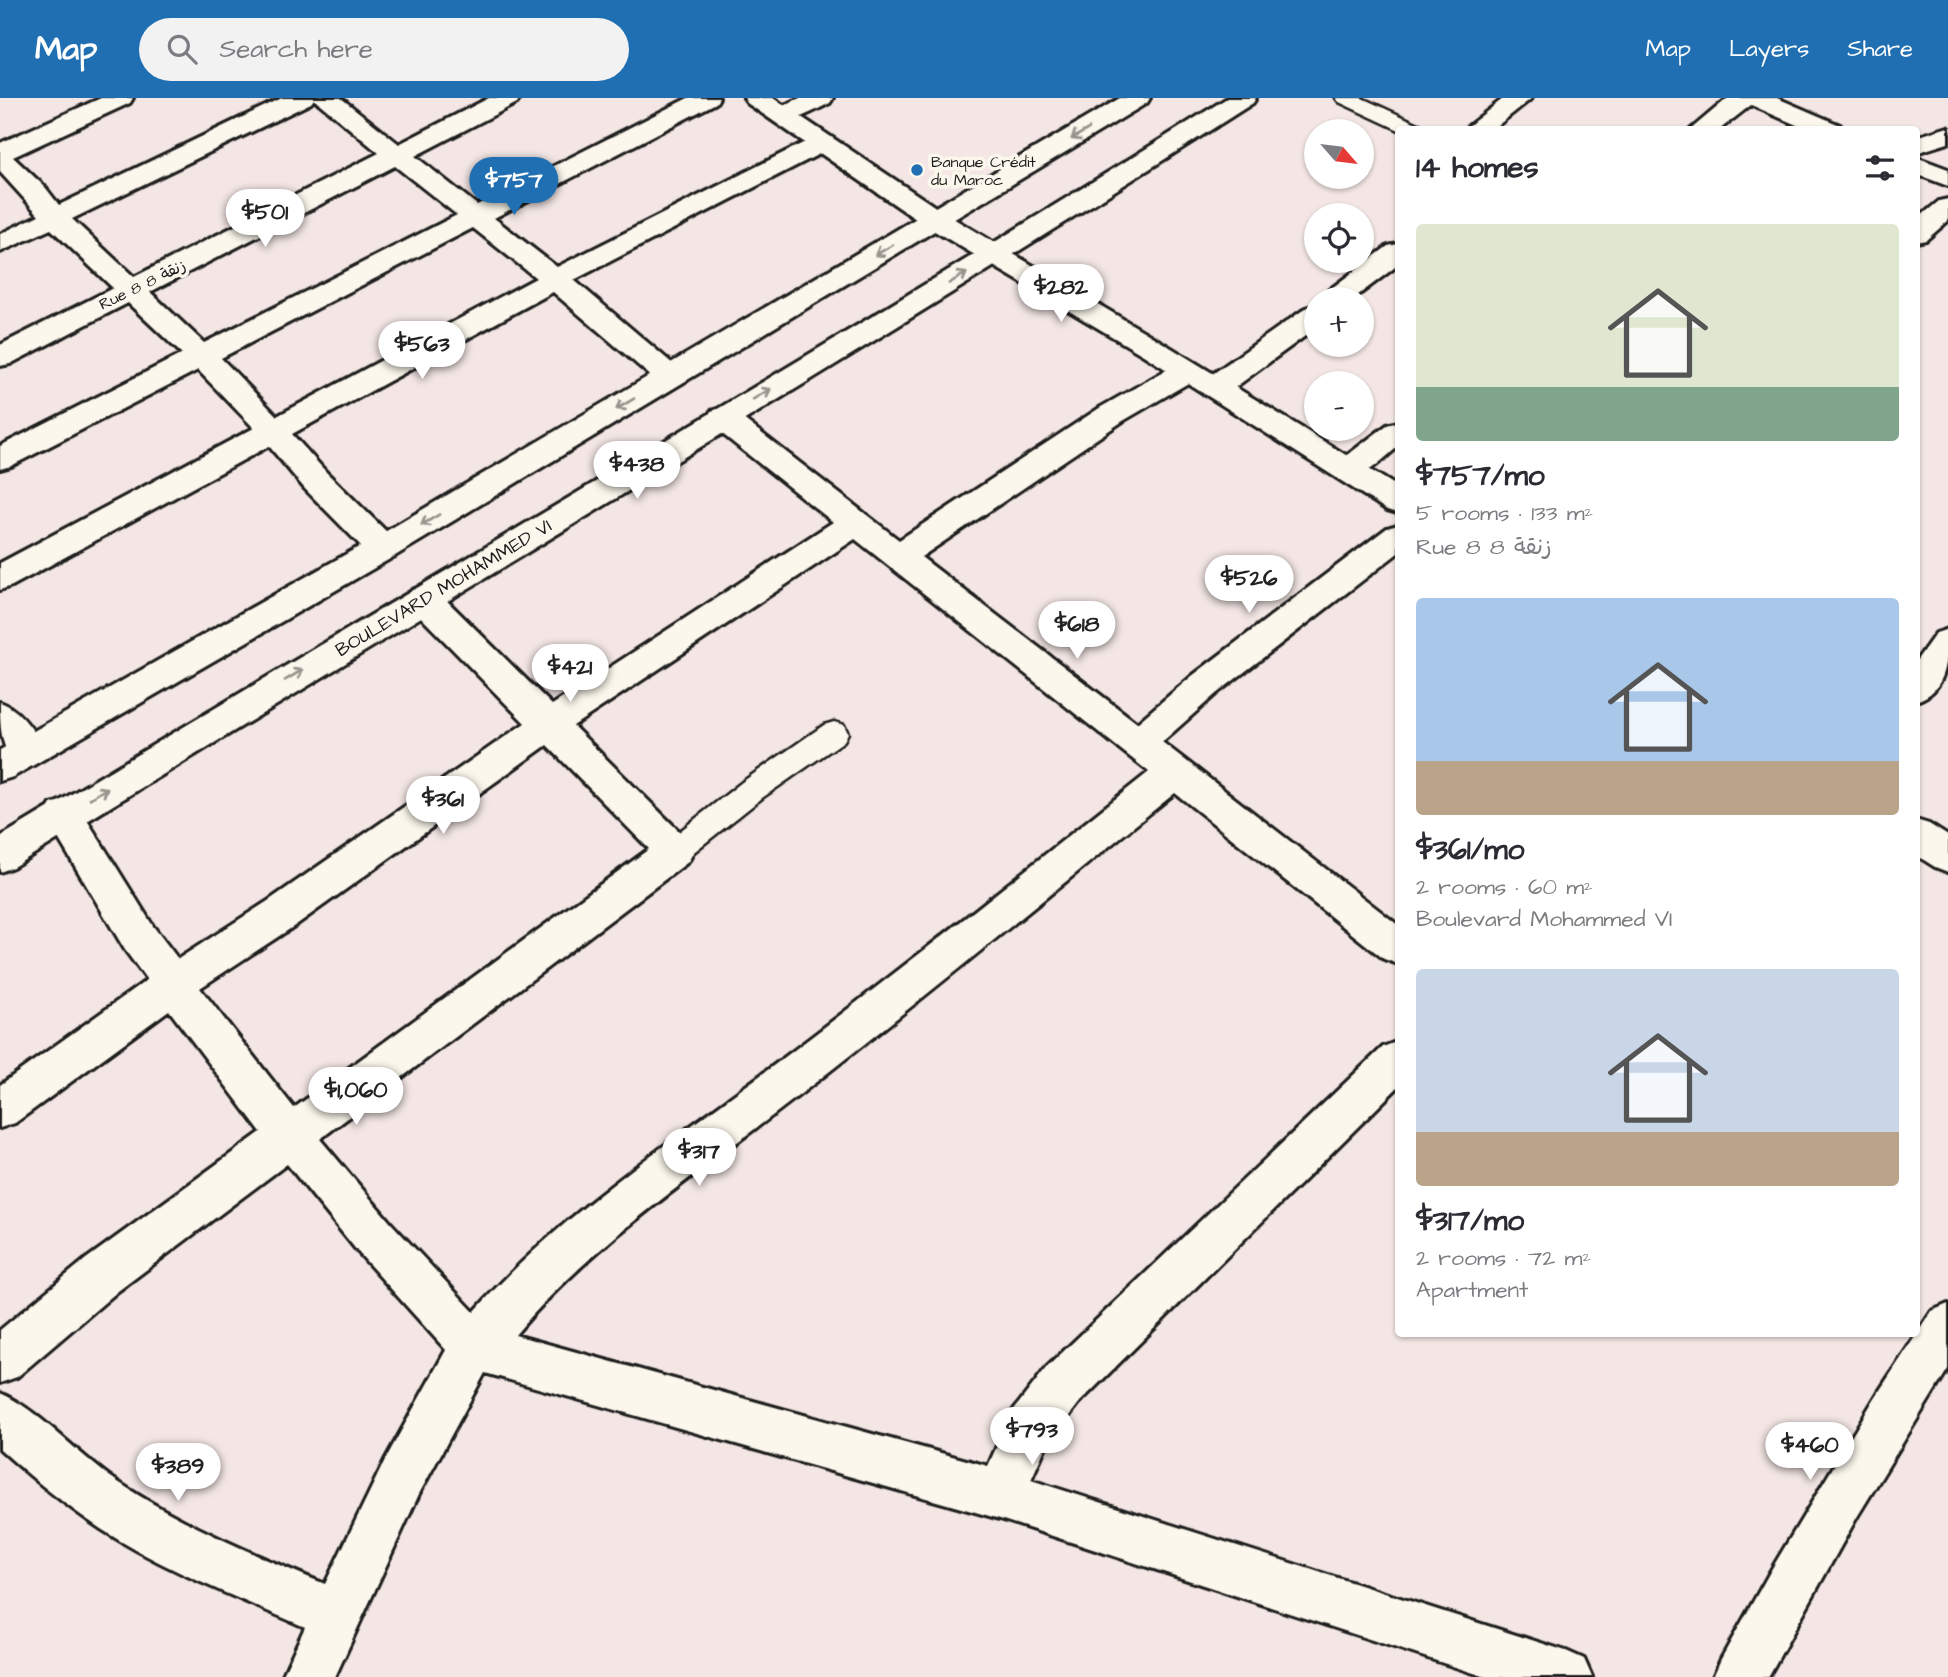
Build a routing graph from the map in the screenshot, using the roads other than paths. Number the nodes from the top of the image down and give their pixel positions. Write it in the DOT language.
graph roads {
  1 [pos="121,98"];
  2 [pos="302,98"];
  3 [pos="325,98"];
  4 [pos="508,98"];
  5 [pos="707,98"];
  6 [pos="756,98"];
  7 [pos="821,98"];
  8 [pos="1138,98"];
  9 [pos="1244,98"];
  10 [pos="1346,98"];
  11 [pos="1520,98"];
  12 [pos="1744,98"];
  13 [pos="1756,98"];
  14 [pos="782,116"];
  15 [pos="1407,126"];
  16 [pos="1481,126"];
  17 [pos="1707,126"];
  18 [pos="1822,126"];
  19 [pos="1948,135"];
  20 [pos="822,144"];
  21 [pos="1920,144"];
  22 [pos="0,153"];
  23 [pos="395,155"];
  24 [pos="0,158"];
  25 [pos="1920,167"];
  26 [pos="1948,178"];
  27 [pos="1948,207"];
  28 [pos="55,218"];
  29 [pos="476,218"];
  30 [pos="936,220"];
  31 [pos="1920,231"];
  32 [pos="0,244"];
  33 [pos="1395,254"];
  34 [pos="995,256"];
  35 [pos="555,279"];
  36 [pos="1351,287"];
  37 [pos="129,290"];
  38 [pos="1304,323"];
  39 [pos="200,356"];
  40 [pos="0,357"];
  41 [pos="1187,371"];
  42 [pos="670,377"];
  43 [pos="1214,387"];
  44 [pos="722,418"];
  45 [pos="275,432"];
  46 [pos="1395,434"];
  47 [pos="0,458"];
  48 [pos="1348,470"];
  49 [pos="1395,500"];
  50 [pos="857,522"];
  51 [pos="1395,538"];
  52 [pos="383,548"];
  53 [pos="900,555"];
  54 [pos="0,578"];
  55 [pos="424,599"];
  56 [pos="0,716"];
  57 [pos="550,724"];
  58 [pos="834,733"];
  59 [pos="1138,742"];
  60 [pos="14,759"];
  61 [pos="1174,772"];
  62 [pos="64,815"];
  63 [pos="1920,838"];
  64 [pos="675,851"];
  65 [pos="0,856"];
  66 [pos="1948,856"];
  67 [pos="1395,945"];
  68 [pos="174,983"];
  69 [pos="1395,1063"];
  70 [pos="0,1109"];
  71 [pos="290,1135"];
  72 [pos="1948,1327"];
  73 [pos="474,1347"];
  74 [pos="0,1360"];
  75 [pos="0,1417"];
  76 [pos="1000,1494"];
  77 [pos="338,1615"];
  78 [pos="1547,1674"];
  79 [pos="308,1677"];
  80 [pos="1739,1677"];
  1 -- 22 [label="street"];
  2 -- 28 [label="street"];
  3 -- 23 [label="street"];
  4 -- 23 [label="street, Rue 8 8 زنقة"];
  5 -- 29 [label="street"];
  6 -- 14 [label="street"];
  7 -- 14 [label="street"];
  8 -- 30 [label="street, one-way"];
  9 -- 34 [label="street, BOULEVARD MOHAMMED VI"];
  10 -- 15 [label="lane"];
  11 -- 16 [label="street"];
  12 -- 17 [label="street"];
  13 -- 18 [label="street"];
  14 -- 20 [label="street"];
  19 -- 21 [label="street"];
  20 -- 30 [label="street"];
  20 -- 35 [label="street"];
  23 -- 29 [label="street"];
  23 -- 37 [label="street, Rue 8 8 زنقة"];
  24 -- 28 [label="street"];
  25 -- 26 [label="street"];
  27 -- 31 [label="street"];
  28 -- 32 [label="street"];
  28 -- 37 [label="street"];
  29 -- 35 [label="street"];
  29 -- 39 [label="street"];
  30 -- 34 [label="street"];
  30 -- 42 [label="street, one-way"];
  33 -- 36 [label="street"];
  34 -- 41 [label="street"];
  44 -- 34 [label="street, BOULEVARD MOHAMMED VI, one-way"];
  35 -- 42 [label="street"];
  35 -- 45 [label="street"];
  37 -- 39 [label="street"];
  37 -- 40 [label="street, Rue 8 8 زنقة"];
  38 -- 43 [label="street"];
  39 -- 45 [label="street"];
  39 -- 47 [label="street"];
  41 -- 43 [label="street"];
  41 -- 53 [label="street"];
  42 -- 52 [label="street, one-way"];
  43 -- 48 [label="street"];
  44 -- 50 [label="street"];
  44 -- 55 [label="street, BOULEVARD MOHAMMED VI"];
  45 -- 52 [label="street"];
  45 -- 54 [label="street"];
  46 -- 48 [label="street"];
  48 -- 49 [label="street"];
  50 -- 53 [label="street"];
  50 -- 57 [label="street"];
  51 -- 59 [label="street"];
  52 -- 60 [label="street"];
  53 -- 59 [label="street"];
  55 -- 57 [label="street"];
  62 -- 55 [label="street, BOULEVARD MOHAMMED VI, one-way"];
  56 -- 60 [label="street"];
  57 -- 64 [label="street"];
  57 -- 68 [label="street"];
  58 -- 64 [label="lane"];
  59 -- 61 [label="street"];
  61 -- 67 [label="street"];
  61 -- 73 [label="street"];
  62 -- 65 [label="street, BOULEVARD MOHAMMED VI"];
  62 -- 68 [label="street"];
  63 -- 66 [label="street"];
  64 -- 71 [label="street"];
  68 -- 70 [label="street"];
  68 -- 71 [label="street"];
  69 -- 76 [label="street"];
  71 -- 73 [label="street"];
  71 -- 74 [label="street"];
  72 -- 80 [label="street"];
  73 -- 76 [label="street"];
  73 -- 77 [label="street"];
  75 -- 77 [label="street"];
  76 -- 78 [label="street"];
  77 -- 79 [label="street"];
}
